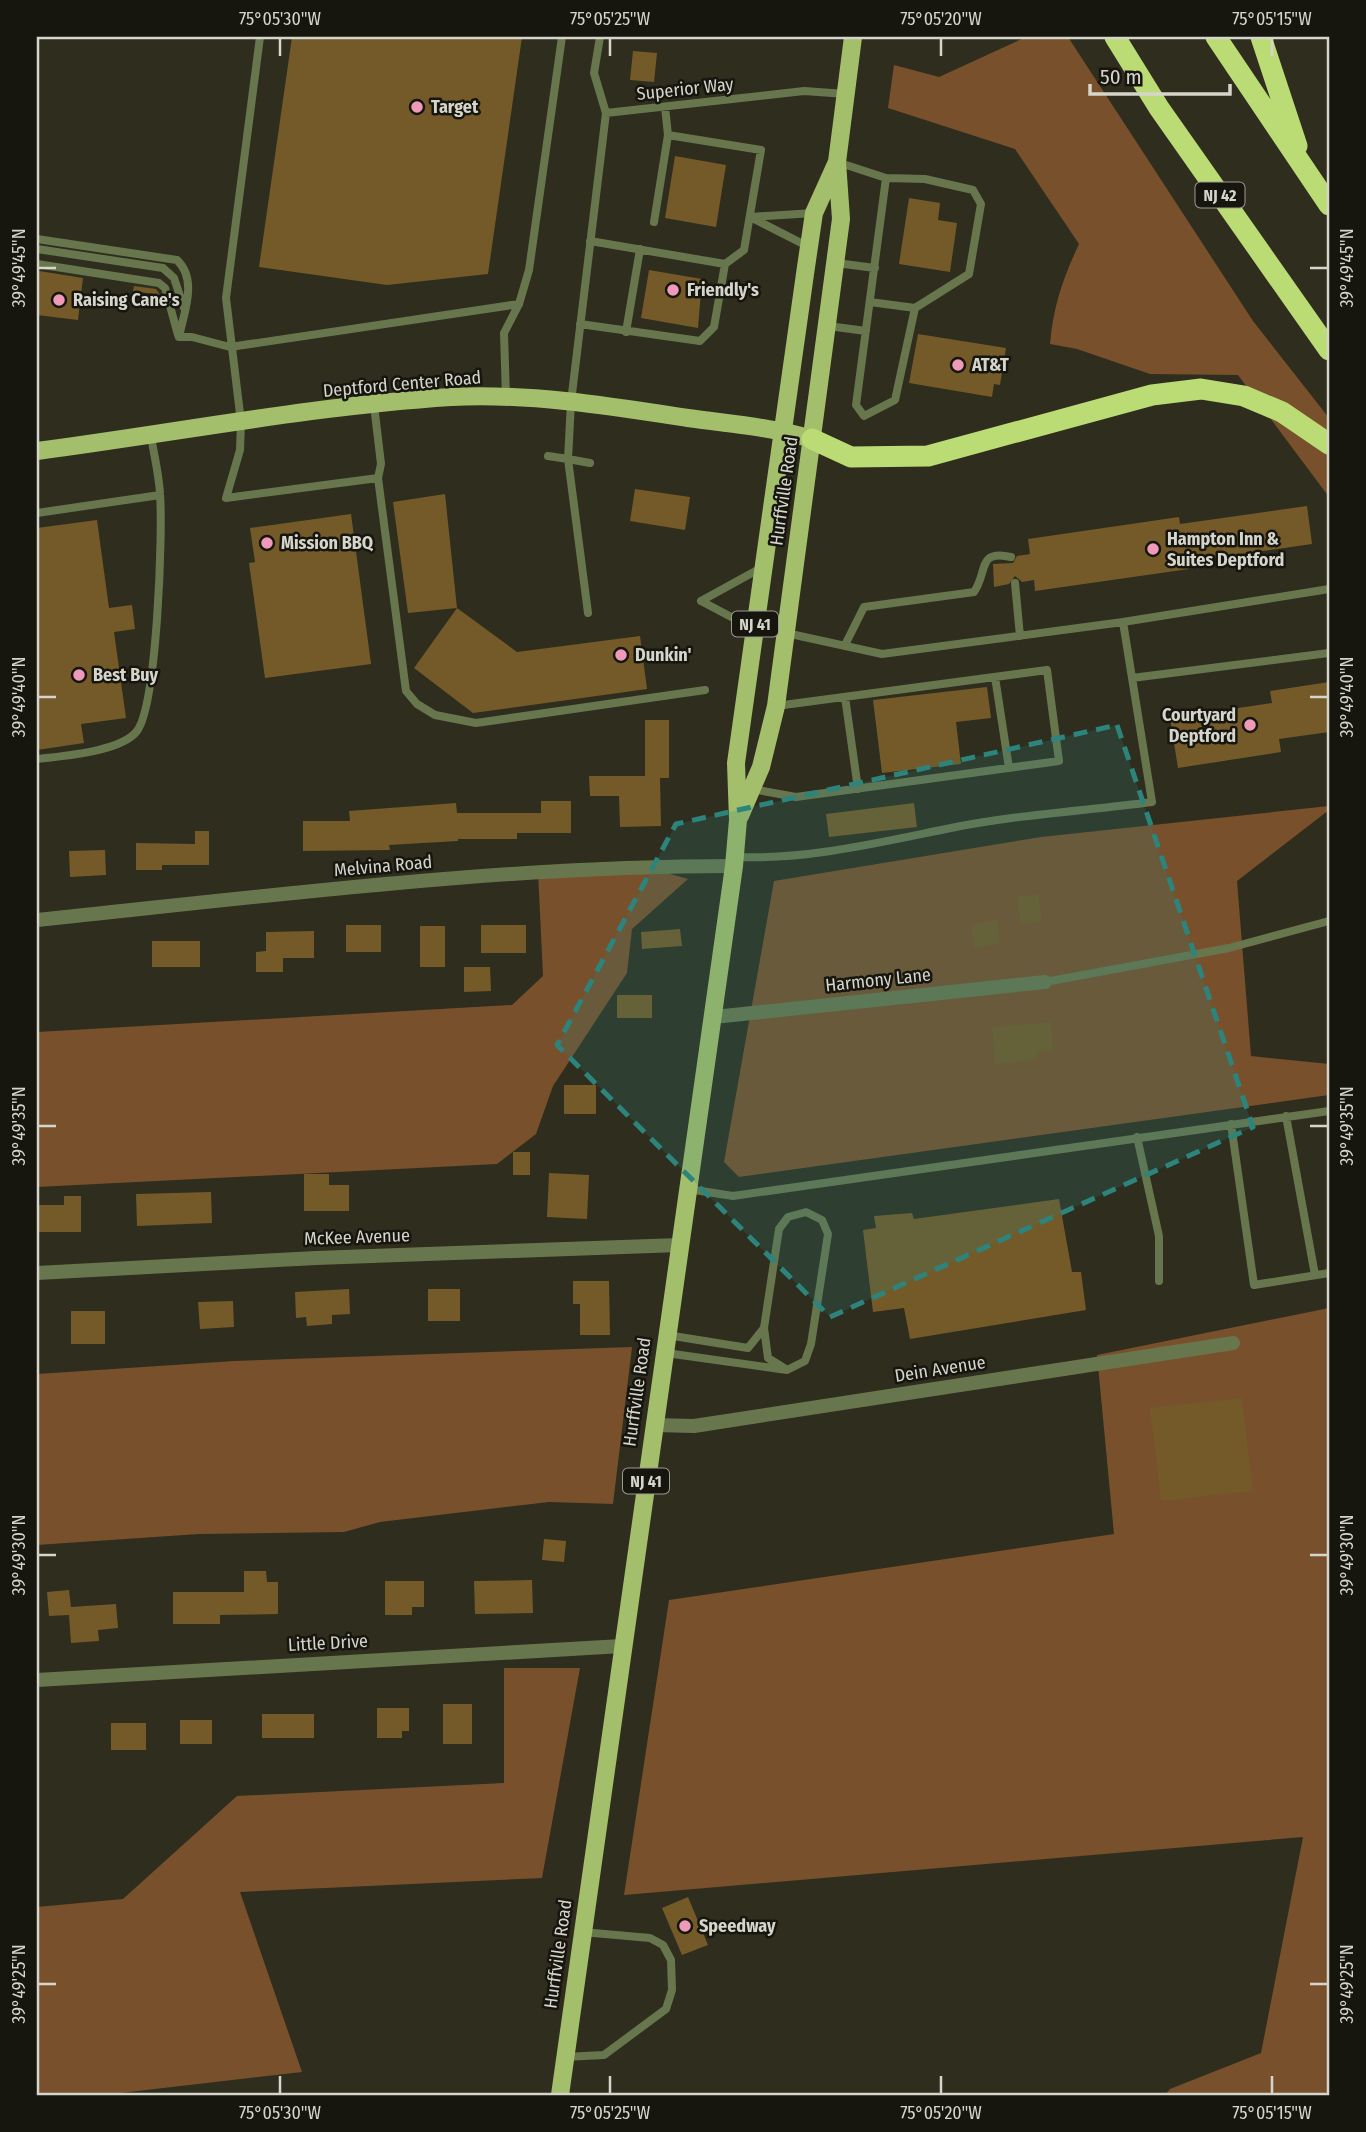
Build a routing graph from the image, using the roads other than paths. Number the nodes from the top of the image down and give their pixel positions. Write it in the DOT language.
graph roads {
  1 [pos="260,37"];
  2 [pos="562,37"];
  3 [pos="600,37"];
  4 [pos="853,37"];
  5 [pos="1115,37"];
  6 [pos="1216,37"];
  7 [pos="1261,37"];
  8 [pos="846,94"];
  9 [pos="665,107"];
  10 [pos="606,113"];
  11 [pos="668,135"];
  12 [pos="837,162"];
  13 [pos="1303,164"];
  14 [pos="886,178"];
  15 [pos="1329,205"];
  16 [pos="814,214"];
  17 [pos="750,217"];
  18 [pos="654,222"];
  19 [pos="37,239"];
  20 [pos="590,241"];
  21 [pos="809,247"];
  22 [pos="37,249"];
  23 [pos="640,249"];
  24 [pos="835,263"];
  25 [pos="37,264"];
  26 [pos="725,264"];
  27 [pos="875,268"];
  28 [pos="870,302"];
  29 [pos="519,304"];
  30 [pos="915,308"];
  31 [pos="185,311"];
  32 [pos="580,324"];
  33 [pos="827,326"];
  34 [pos="866,331"];
  35 [pos="626,332"];
  36 [pos="179,337"];
  37 [pos="230,347"];
  38 [pos="1329,350"];
  39 [pos="506,398"];
  40 [pos="571,402"];
  41 [pos="374,405"];
  42 [pos="241,422"];
  43 [pos="782,430"];
  44 [pos="151,436"];
  45 [pos="813,439"];
  46 [pos="1329,444"];
  47 [pos="37,451"];
  48 [pos="548,456"];
  49 [pos="568,459"];
  50 [pos="590,463"];
  51 [pos="378,478"];
  52 [pos="160,495"];
  53 [pos="37,513"];
  54 [pos="1011,557"];
  55 [pos="763,567"];
  56 [pos="1015,583"];
  57 [pos="1329,589"];
  58 [pos="587,613"];
  59 [pos="1123,622"];
  60 [pos="755,629"];
  61 [pos="786,633"];
  62 [pos="1020,636"];
  63 [pos="845,645"];
  64 [pos="1329,653"];
  65 [pos="995,677"];
  66 [pos="1132,678"];
  67 [pos="705,690"];
  68 [pos="845,697"];
  69 [pos="776,706"];
  70 [pos="37,759"];
  71 [pos="1009,768"];
  72 [pos="752,789"];
  73 [pos="858,789"];
  74 [pos="738,820"];
  75 [pos="735,862"];
  76 [pos="37,920"];
  77 [pos="1329,921"];
  78 [pos="1045,982"];
  79 [pos="714,1017"];
  80 [pos="1329,1111"];
  81 [pos="1286,1116"];
  82 [pos="1231,1124"];
  83 [pos="1136,1137"];
  84 [pos="688,1189"];
  85 [pos="679,1245"];
  86 [pos="37,1273"];
  87 [pos="1329,1273"];
  88 [pos="1315,1275"];
  89 [pos="1159,1281"];
  90 [pos="764,1328"];
  91 [pos="1233,1343"];
  92 [pos="665,1344"];
  93 [pos="787,1370"];
  94 [pos="654,1425"];
  95 [pos="622,1646"];
  96 [pos="37,1680"];
  97 [pos="582,1932"];
  98 [pos="565,2057"];
  99 [pos="560,2095"];
  1 -- 37 [label="lane"];
  2 -- 29 [label="lane"];
  3 -- 10 [label="lane"];
  4 -- 8 [label="main road, Hurffville Road / NJ 41"];
  5 -- 38 [label="highway, NJ 42"];
  6 -- 13 [label="highway"];
  7 -- 13 [label="highway"];
  8 -- 9 [label="lane, Superior Way"];
  8 -- 12 [label="main road, Hurffville Road / NJ 41"];
  9 -- 10 [label="lane, Superior Way"];
  9 -- 11 [label="lane"];
  10 -- 20 [label="lane"];
  11 -- 17 [label="lane"];
  11 -- 18 [label="lane"];
  12 -- 14 [label="lane"];
  12 -- 16 [label="main road, Hurffville Road / NJ 41"];
  12 -- 24 [label="main road, Hurffville Road / NJ 41"];
  13 -- 15 [label="highway"];
  14 -- 27 [label="lane"];
  14 -- 30 [label="lane"];
  16 -- 17 [label="lane"];
  16 -- 21 [label="main road, Hurffville Road / NJ 41"];
  17 -- 21 [label="lane"];
  17 -- 26 [label="lane"];
  19 -- 31 [label="lane"];
  20 -- 23 [label="lane"];
  20 -- 32 [label="lane"];
  21 -- 43 [label="main road, Hurffville Road / NJ 41"];
  22 -- 31 [label="lane"];
  23 -- 26 [label="lane"];
  23 -- 35 [label="lane"];
  24 -- 27 [label="lane"];
  24 -- 33 [label="main road, Hurffville Road / NJ 41"];
  25 -- 36 [label="lane"];
  26 -- 35 [label="lane"];
  27 -- 28 [label="lane"];
  28 -- 30 [label="lane"];
  28 -- 34 [label="lane"];
  29 -- 37 [label="lane"];
  29 -- 39 [label="lane"];
  30 -- 34 [label="lane"];
  31 -- 36 [label="lane"];
  32 -- 35 [label="lane"];
  32 -- 40 [label="lane"];
  33 -- 34 [label="lane"];
  33 -- 45 [label="main road, Hurffville Road / NJ 41"];
  36 -- 37 [label="lane"];
  37 -- 42 [label="lane"];
  39 -- 40 [label="main road, Deptford Center Road"];
  39 -- 41 [label="main road, Deptford Center Road"];
  40 -- 43 [label="main road, Deptford Center Road"];
  40 -- 49 [label="lane"];
  41 -- 42 [label="main road, Deptford Center Road"];
  41 -- 51 [label="lane"];
  42 -- 44 [label="main road, Deptford Center Road"];
  42 -- 51 [label="lane"];
  43 -- 45 [label="main road, Deptford Center Road"];
  43 -- 55 [label="main road, Hurffville Road / NJ 41"];
  44 -- 47 [label="main road, Deptford Center Road"];
  44 -- 52 [label="lane"];
  45 -- 46 [label="highway"];
  45 -- 61 [label="main road, Hurffville Road / NJ 41"];
  48 -- 49 [label="lane"];
  49 -- 50 [label="lane"];
  49 -- 58 [label="lane"];
  51 -- 67 [label="lane"];
  52 -- 53 [label="lane"];
  52 -- 70 [label="lane"];
  54 -- 63 [label="lane"];
  55 -- 60 [label="main road, Hurffville Road / NJ 41"];
  55 -- 60 [label="lane"];
  56 -- 62 [label="lane"];
  57 -- 59 [label="lane"];
  59 -- 62 [label="lane"];
  59 -- 66 [label="lane"];
  60 -- 74 [label="main road, Hurffville Road / NJ 41"];
  61 -- 63 [label="lane"];
  61 -- 69 [label="main road, Hurffville Road / NJ 41"];
  62 -- 63 [label="lane"];
  64 -- 66 [label="lane"];
  65 -- 68 [label="lane"];
  65 -- 71 [label="lane"];
  65 -- 71 [label="lane"];
  66 -- 75 [label="lane"];
  68 -- 69 [label="lane"];
  68 -- 73 [label="lane"];
  69 -- 72 [label="main road, Hurffville Road / NJ 41"];
  71 -- 73 [label="lane"];
  72 -- 73 [label="lane"];
  72 -- 74 [label="main road, Hurffville Road / NJ 41"];
  74 -- 75 [label="main road, Hurffville Road / NJ 41"];
  75 -- 76 [label="street, Melvina Road"];
  75 -- 79 [label="main road, Hurffville Road / NJ 41"];
  77 -- 78 [label="lane"];
  78 -- 79 [label="street, Harmony Lane"];
  79 -- 84 [label="main road, Hurffville Road / NJ 41"];
  80 -- 81 [label="lane"];
  81 -- 82 [label="lane"];
  81 -- 88 [label="lane"];
  82 -- 83 [label="lane"];
  82 -- 88 [label="lane"];
  83 -- 84 [label="lane"];
  83 -- 89 [label="lane"];
  84 -- 85 [label="main road, Hurffville Road / NJ 41"];
  85 -- 86 [label="street, McKee Avenue"];
  85 -- 92 [label="main road, Hurffville Road / NJ 41"];
  87 -- 88 [label="lane"];
  90 -- 92 [label="lane"];
  90 -- 93 [label="lane"];
  90 -- 93 [label="lane"];
  91 -- 94 [label="street, Dein Avenue"];
  92 -- 93 [label="lane"];
  92 -- 94 [label="main road, Hurffville Road / NJ 41"];
  94 -- 95 [label="main road, Hurffville Road / NJ 41"];
  95 -- 96 [label="street, Little Drive"];
  95 -- 97 [label="main road, Hurffville Road / NJ 41"];
  97 -- 98 [label="main road, Hurffville Road / NJ 41"];
  97 -- 98 [label="lane"];
  98 -- 99 [label="main road, Hurffville Road / NJ 41"];
}
